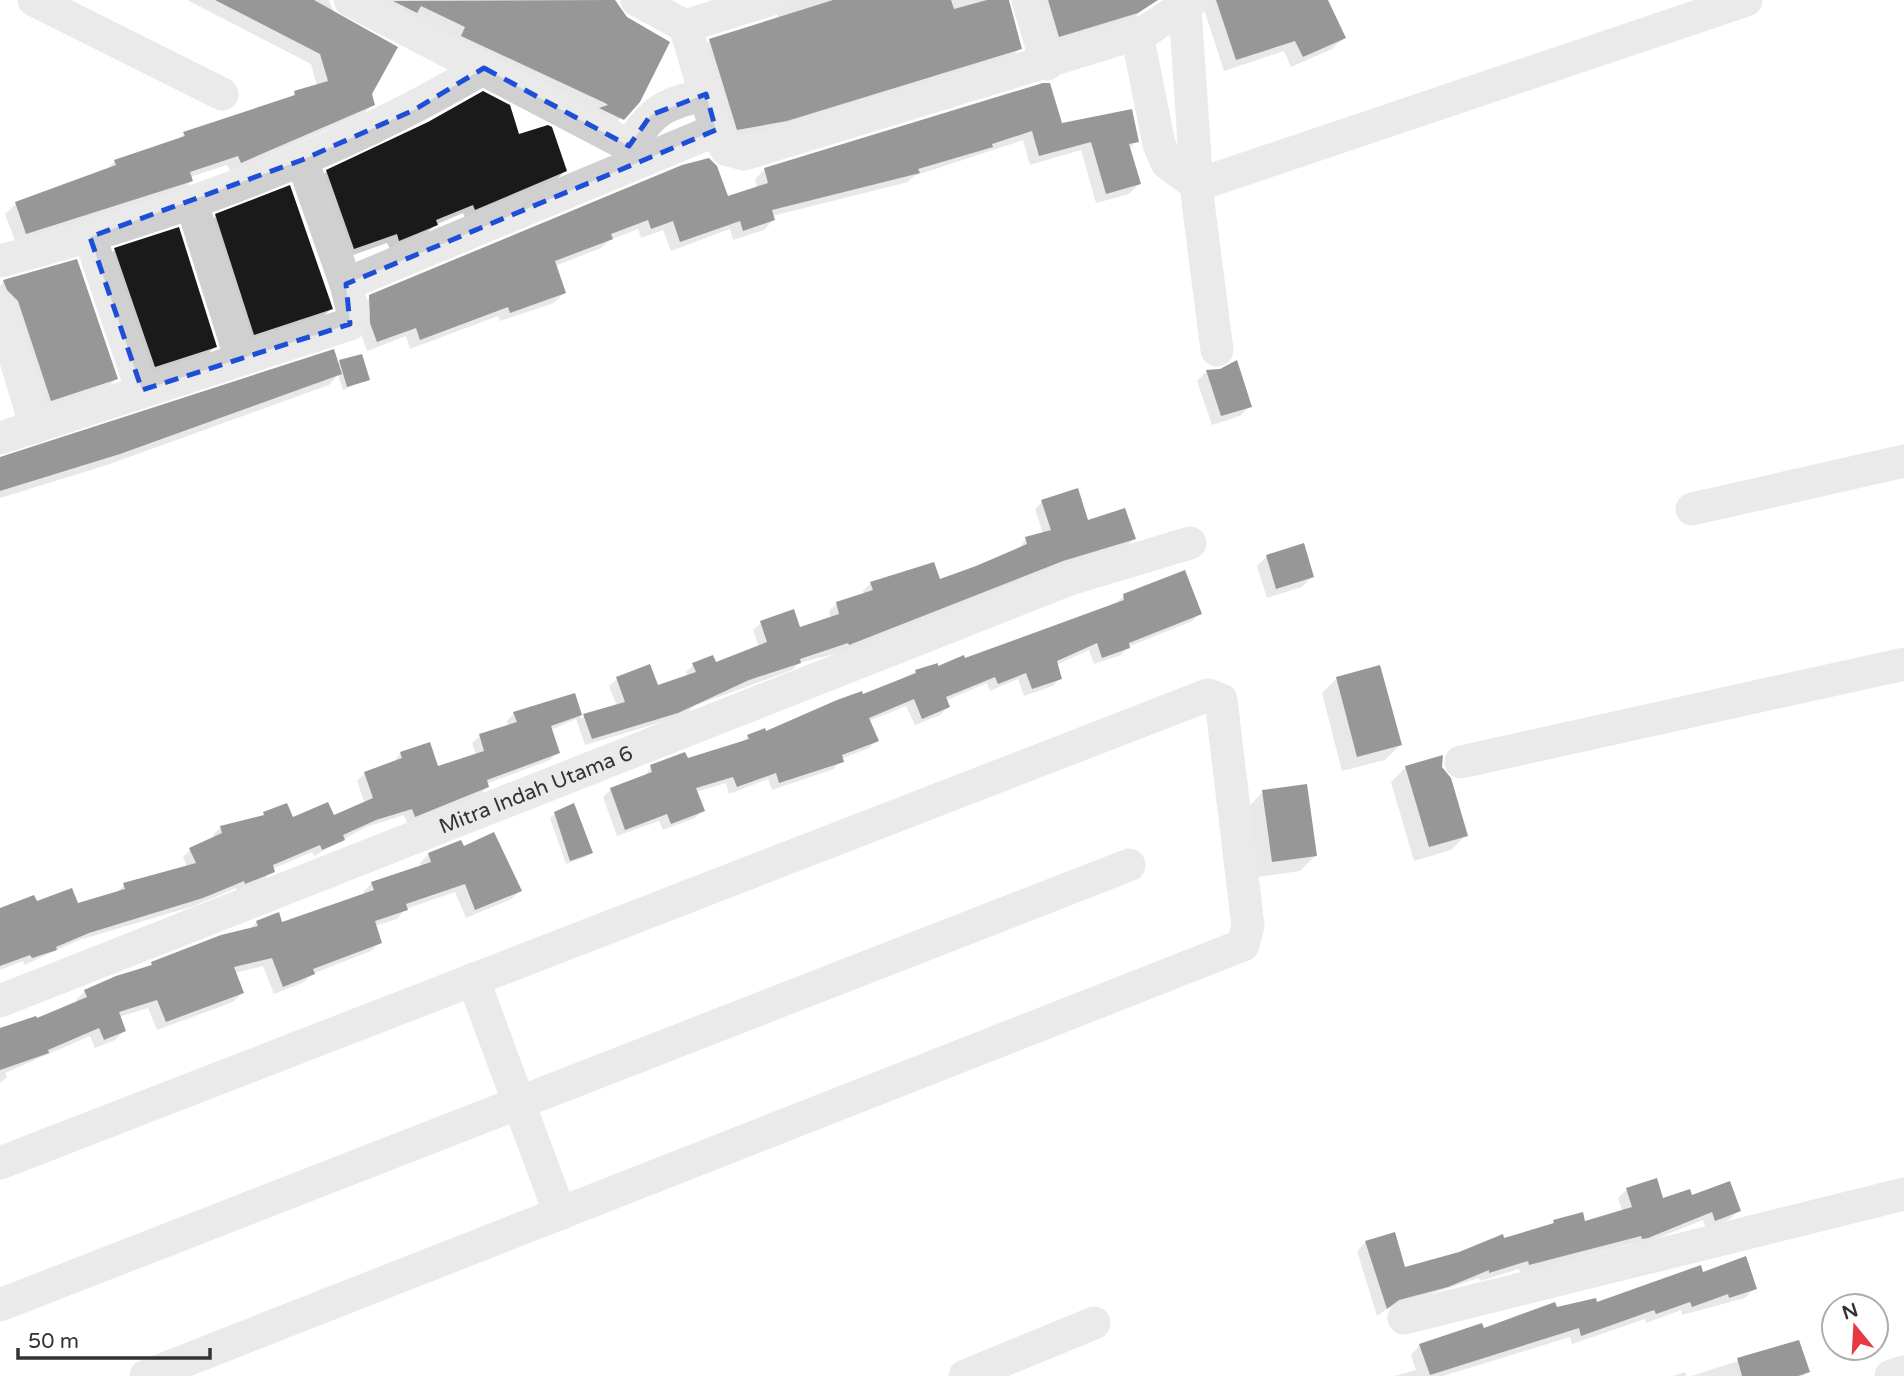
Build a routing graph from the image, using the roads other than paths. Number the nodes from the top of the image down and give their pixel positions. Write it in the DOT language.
graph roads {
  1 [pos="34,0"];
  2 [pos="350,0"];
  3 [pos="637,0"];
  4 [pos="769,0"];
  5 [pos="1028,0"];
  6 [pos="1746,0"];
  7 [pos="1189,4"];
  8 [pos="685,26"];
  9 [pos="1137,34"];
  10 [pos="470,62"];
  11 [pos="1047,64"];
  12 [pos="222,94"];
  13 [pos="706,94"];
  14 [pos="716,130"];
  15 [pos="639,151"];
  16 [pos="302,160"];
  17 [pos="1184,176"];
  18 [pos="191,201"];
  19 [pos="90,237"];
  20 [pos="0,261"];
  21 [pos="346,284"];
  22 [pos="0,307"];
  23 [pos="1217,350"];
  24 [pos="241,359"];
  25 [pos="142,390"];
  26 [pos="36,427"];
  27 [pos="0,438"];
  28 [pos="1904,461"];
  29 [pos="1692,509"];
  30 [pos="1190,543"];
  31 [pos="1904,664"];
  32 [pos="1461,762"];
  33 [pos="1129,865"];
  34 [pos="473,979"];
  35 [pos="0,1001"];
  36 [pos="521,1102"];
  37 [pos="0,1163"];
  38 [pos="1904,1194"];
  39 [pos="560,1214"];
  40 [pos="0,1305"];
  41 [pos="1404,1318"];
  42 [pos="1094,1323"];
  43 [pos="1904,1372"];
  44 [pos="146,1376"];
  45 [pos="965,1376"];
  46 [pos="1891,1376"];
  1 -- 12 [label="street"];
  2 -- 10 [label="street"];
  3 -- 8 [label="street"];
  4 -- 8 [label="street"];
  5 -- 11 [label="street"];
  6 -- 17 [label="street"];
  7 -- 9 [label="street"];
  7 -- 17 [label="street"];
  8 -- 13 [label="street"];
  9 -- 11 [label="street"];
  9 -- 17 [label="street"];
  10 -- 15 [label="street"];
  10 -- 16 [label="street"];
  11 -- 14 [label="street"];
  13 -- 14 [label="street"];
  13 -- 15 [label="street"];
  14 -- 15 [label="street"];
  15 -- 21 [label="street"];
  16 -- 18 [label="street"];
  16 -- 21 [label="street"];
  17 -- 23 [label="street"];
  18 -- 19 [label="street"];
  18 -- 24 [label="street"];
  19 -- 20 [label="street"];
  19 -- 25 [label="street"];
  21 -- 24 [label="street"];
  22 -- 26 [label="street"];
  24 -- 25 [label="street"];
  25 -- 26 [label="street"];
  26 -- 27 [label="street"];
  28 -- 29 [label="street"];
  30 -- 35 [label="street, Mitra Indah Utama 6"];
  31 -- 32 [label="street"];
  33 -- 36 [label="street"];
  34 -- 36 [label="street"];
  34 -- 37 [label="street"];
  34 -- 39 [label="street"];
  36 -- 39 [label="street"];
  36 -- 40 [label="street"];
  38 -- 41 [label="street"];
  39 -- 44 [label="street"];
  42 -- 45 [label="street"];
  43 -- 46 [label="street"];
}
